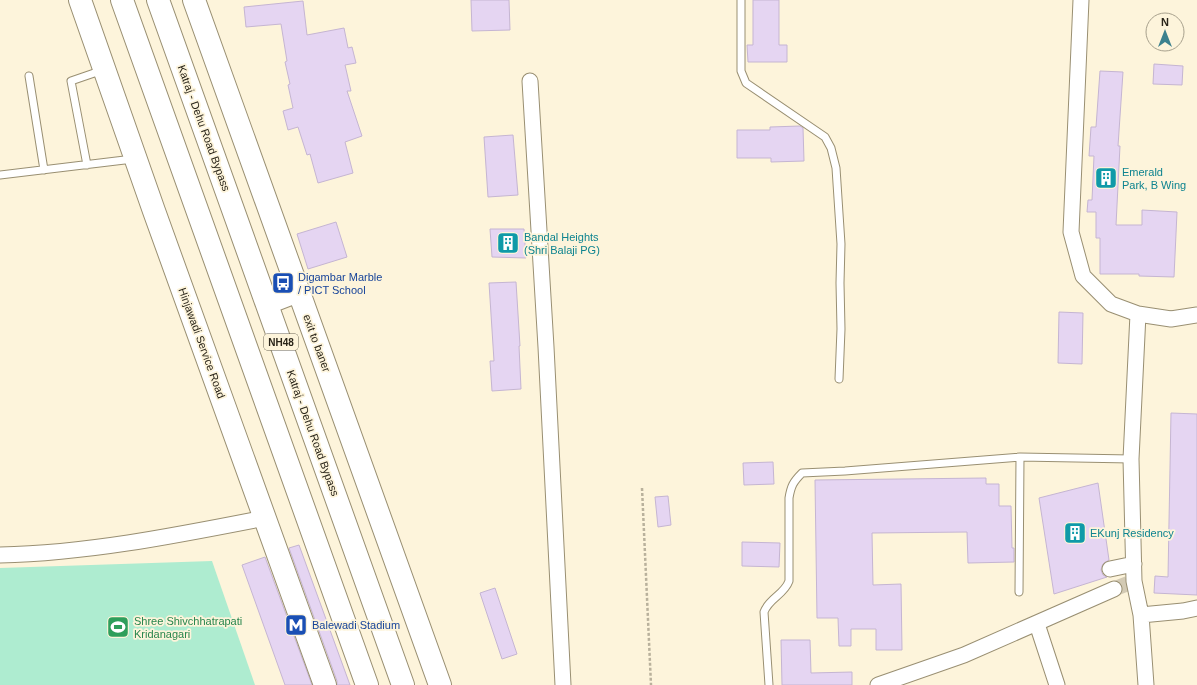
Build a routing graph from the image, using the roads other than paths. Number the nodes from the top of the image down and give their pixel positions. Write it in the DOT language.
graph roads {
  1 [pos="80,0"];
  2 [pos="122,0"];
  3 [pos="158,0"];
  4 [pos="194,0"];
  5 [pos="740,0"];
  6 [pos="1081,0"];
  7 [pos="104,70"];
  8 [pos="29,76"];
  9 [pos="530,82"];
  10 [pos="136,159"];
  11 [pos="87,165"];
  12 [pos="44,170"];
  13 [pos="0,175"];
  14 [pos="298,291"];
  15 [pos="267,303"];
  16 [pos="1138,314"];
  17 [pos="1197,315"];
  18 [pos="839,379"];
  19 [pos="1020,457"];
  20 [pos="1132,458"];
  21 [pos="265,518"];
  22 [pos="0,555"];
  23 [pos="1134,564"];
  24 [pos="1110,569"];
  25 [pos="1114,589"];
  26 [pos="1019,592"];
  27 [pos="1197,608"];
  28 [pos="1141,615"];
  29 [pos="1037,624"];
  30 [pos="325,685"];
  31 [pos="367,685"];
  32 [pos="403,685"];
  33 [pos="440,685"];
  34 [pos="563,685"];
  35 [pos="769,685"];
  36 [pos="878,685"];
  37 [pos="1057,685"];
  38 [pos="1146,685"];
  1 -- 7 [label="main road, Hinjawadi Service Road"];
  2 -- 31 [label="main road, NH48"];
  3 -- 15 [label="main road, Katraj - Dehu Road Bypass / NH48"];
  4 -- 14 [label="main road, exit to baner"];
  5 -- 18 [label="lane"];
  6 -- 16 [label="street"];
  7 -- 10 [label="main road, Hinjawadi Service Road"];
  7 -- 11 [label="lane"];
  8 -- 12 [label="lane"];
  9 -- 34 [label="street"];
  10 -- 11 [label="lane"];
  10 -- 21 [label="main road, Hinjawadi Service Road"];
  11 -- 12 [label="lane"];
  12 -- 13 [label="lane"];
  14 -- 15 [label="main road"];
  14 -- 33 [label="main road, exit to baner"];
  15 -- 32 [label="main road, Katraj - Dehu Road Bypass / NH48"];
  16 -- 17 [label="street"];
  16 -- 20 [label="street"];
  19 -- 20 [label="lane"];
  19 -- 26 [label="lane"];
  19 -- 35 [label="lane"];
  20 -- 23 [label="street"];
  21 -- 22 [label="street"];
  21 -- 30 [label="main road, Hinjawadi Service Road"];
  23 -- 24 [label="street"];
  23 -- 28 [label="street"];
  25 -- 29 [label="street"];
  27 -- 28 [label="street"];
  28 -- 38 [label="street"];
  29 -- 36 [label="street"];
  29 -- 37 [label="street"];
}
